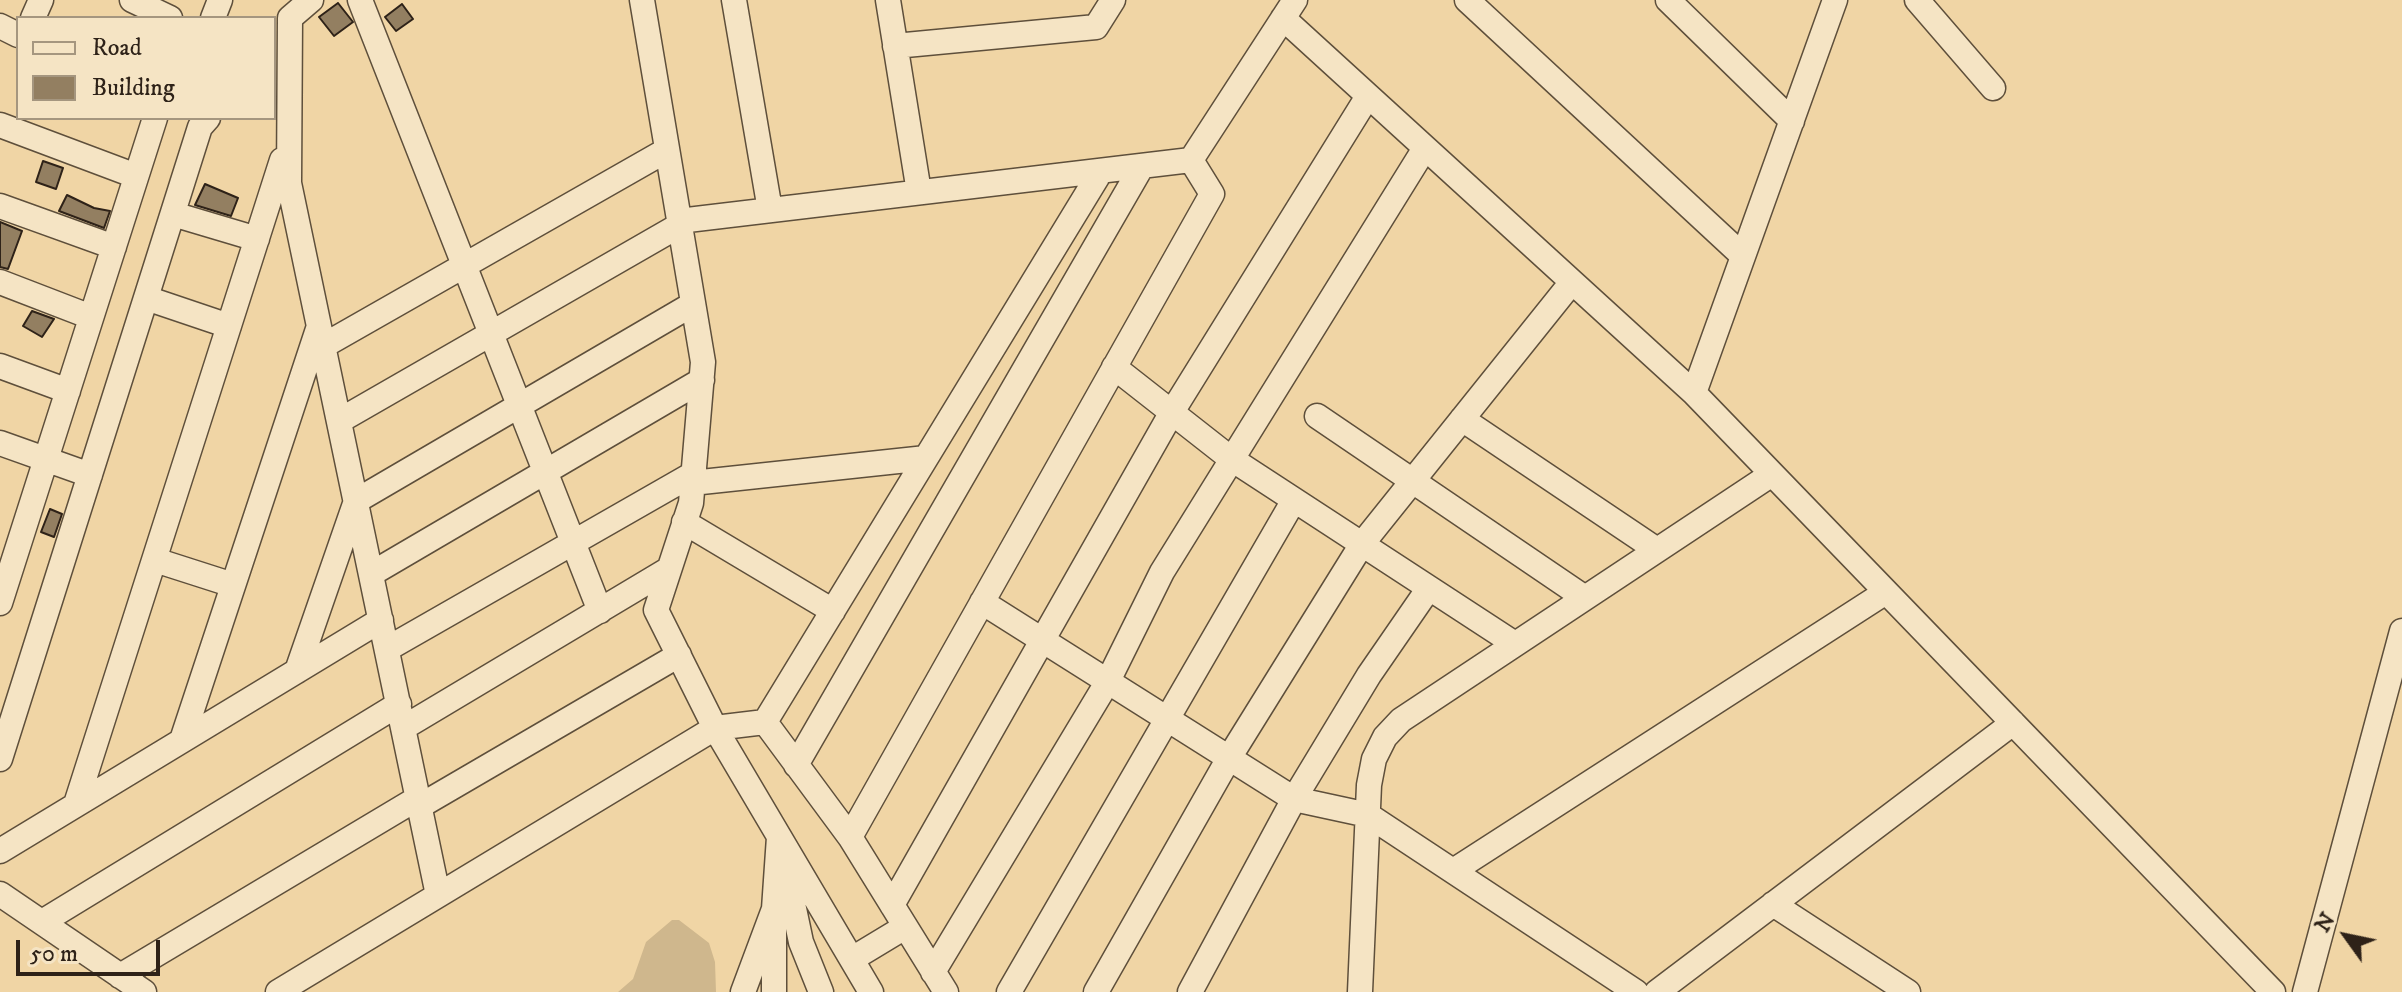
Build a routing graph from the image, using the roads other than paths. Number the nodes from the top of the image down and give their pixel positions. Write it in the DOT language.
graph roads {
  1 [pos="132,0"];
  2 [pos="311,0"];
  3 [pos="642,0"];
  4 [pos="734,0"];
  5 [pos="888,0"];
  6 [pos="1113,0"];
  7 [pos="1467,0"];
  8 [pos="1668,0"];
  9 [pos="1835,0"];
  10 [pos="1917,0"];
  11 [pos="365,2"];
  12 [pos="1289,9"];
  13 [pos="166,16"];
  14 [pos="290,18"];
  15 [pos="276,36"];
  16 [pos="895,46"];
  17 [pos="1993,88"];
  18 [pos="1368,96"];
  19 [pos="154,120"];
  20 [pos="206,120"];
  21 [pos="1792,121"];
  22 [pos="0,125"];
  23 [pos="289,139"];
  24 [pos="1425,148"];
  25 [pos="667,150"];
  26 [pos="1191,160"];
  27 [pos="1142,166"];
  28 [pos="1101,171"];
  29 [pos="136,176"];
  30 [pos="919,192"];
  31 [pos="0,206"];
  32 [pos="770,210"];
  33 [pos="173,214"];
  34 [pos="680,223"];
  35 [pos="257,239"];
  36 [pos="114,247"];
  37 [pos="1743,256"];
  38 [pos="465,266"];
  39 [pos="0,282"];
  40 [pos="1572,282"];
  41 [pos="146,298"];
  42 [pos="693,304"];
  43 [pos="91,317"];
  44 [pos="229,326"];
  45 [pos="491,333"];
  46 [pos="321,336"];
  47 [pos="0,366"];
  48 [pos="1114,367"];
  49 [pos="702,380"];
  50 [pos="68,391"];
  51 [pos="1694,393"];
  52 [pos="519,406"];
  53 [pos="1172,412"];
  54 [pos="1317,416"];
  55 [pos="1462,419"];
  56 [pos="339,421"];
  57 [pos="0,443"];
  58 [pos="926,458"];
  59 [pos="1230,458"];
  60 [pos="46,459"];
  61 [pos="546,472"];
  62 [pos="1772,474"];
  63 [pos="90,475"];
  64 [pos="693,478"];
  65 [pos="1412,482"];
  66 [pos="1294,500"];
  67 [pos="356,501"];
  68 [pos="684,522"];
  69 [pos="10,534"];
  70 [pos="573,543"];
  71 [pos="1362,544"];
  72 [pos="1657,550"];
  73 [pos="155,560"];
  74 [pos="669,569"];
  75 [pos="371,574"];
  76 [pos="233,585"];
  77 [pos="1429,588"];
  78 [pos="1886,592"];
  79 [pos="1585,598"];
  80 [pos="982,602"];
  81 [pos="0,603"];
  82 [pos="600,611"];
  83 [pos="833,611"];
  84 [pos="381,620"];
  85 [pos="2402,631"];
  86 [pos="1044,641"];
  87 [pos="1515,644"];
  88 [pos="387,649"];
  89 [pos="679,655"];
  90 [pos="297,671"];
  91 [pos="1108,681"];
  92 [pos="401,716"];
  93 [pos="1168,719"];
  94 [pos="765,722"];
  95 [pos="2013,723"];
  96 [pos="715,728"];
  97 [pos="182,740"];
  98 [pos="1229,758"];
  99 [pos="0,759"];
  100 [pos="796,765"];
  101 [pos="1294,799"];
  102 [pos="419,802"];
  103 [pos="76,804"];
  104 [pos="1368,815"];
  105 [pos="779,837"];
  106 [pos="850,837"];
  107 [pos="0,851"];
  108 [pos="1453,871"];
  109 [pos="0,894"];
  110 [pos="438,895"];
  111 [pos="1773,904"];
  112 [pos="892,905"];
  113 [pos="774,909"];
  114 [pos="42,922"];
  115 [pos="905,927"];
  116 [pos="852,959"];
  117 [pos="120,976"];
  118 [pos="940,982"];
  119 [pos="144,992"];
  120 [pos="278,992"];
  121 [pos="743,992"];
  122 [pos="774,992"];
  123 [pos="821,992"];
  124 [pos="871,992"];
  125 [pos="1009,992"];
  126 [pos="1096,992"];
  127 [pos="1190,992"];
  128 [pos="1360,992"];
  129 [pos="1636,992"];
  130 [pos="1657,992"];
  131 [pos="1908,992"];
  132 [pos="2273,992"];
  133 [pos="2305,992"];
  1 -- 13 [label="street"];
  2 -- 14 [label="street"];
  3 -- 25 [label="street"];
  4 -- 32 [label="street"];
  5 -- 16 [label="street"];
  6 -- 16 [label="street"];
  7 -- 37 [label="street"];
  8 -- 21 [label="street"];
  9 -- 21 [label="street"];
  10 -- 17 [label="street"];
  11 -- 38 [label="street"];
  12 -- 18 [label="street"];
  12 -- 26 [label="street"];
  14 -- 15 [label="street"];
  14 -- 23 [label="street"];
  16 -- 30 [label="street"];
  18 -- 24 [label="street"];
  18 -- 53 [label="street"];
  19 -- 29 [label="street"];
  20 -- 33 [label="street"];
  21 -- 37 [label="street"];
  22 -- 29 [label="street"];
  23 -- 35 [label="street"];
  23 -- 46 [label="street"];
  24 -- 40 [label="street"];
  24 -- 59 [label="street"];
  25 -- 34 [label="street"];
  25 -- 38 [label="street"];
  26 -- 27 [label="street"];
  26 -- 48 [label="street"];
  27 -- 28 [label="street"];
  27 -- 100 [label="street"];
  28 -- 30 [label="street"];
  28 -- 58 [label="street"];
  29 -- 36 [label="street"];
  30 -- 32 [label="street"];
  31 -- 36 [label="street"];
  32 -- 34 [label="street"];
  33 -- 35 [label="street"];
  33 -- 41 [label="street"];
  34 -- 42 [label="street"];
  34 -- 45 [label="street"];
  35 -- 44 [label="street"];
  36 -- 43 [label="street"];
  37 -- 51 [label="street"];
  38 -- 45 [label="street"];
  38 -- 46 [label="street"];
  39 -- 43 [label="street"];
  40 -- 51 [label="street"];
  40 -- 55 [label="street"];
  41 -- 44 [label="street"];
  41 -- 63 [label="street"];
  42 -- 49 [label="street"];
  42 -- 52 [label="street"];
  43 -- 50 [label="street"];
  44 -- 73 [label="street"];
  45 -- 52 [label="street"];
  45 -- 56 [label="street"];
  46 -- 56 [label="street"];
  46 -- 76 [label="street"];
  47 -- 50 [label="street"];
  48 -- 53 [label="street"];
  48 -- 80 [label="street"];
  49 -- 61 [label="street"];
  49 -- 64 [label="street"];
  50 -- 60 [label="street"];
  51 -- 62 [label="street"];
  52 -- 61 [label="street"];
  52 -- 67 [label="street"];
  53 -- 59 [label="street"];
  53 -- 86 [label="street"];
  54 -- 65 [label="street"];
  55 -- 65 [label="street"];
  55 -- 72 [label="street"];
  56 -- 67 [label="street"];
  57 -- 60 [label="street"];
  58 -- 64 [label="street"];
  58 -- 83 [label="street"];
  59 -- 66 [label="street"];
  59 -- 91 [label="street"];
  60 -- 63 [label="street"];
  60 -- 69 [label="street"];
  61 -- 70 [label="street"];
  61 -- 75 [label="street"];
  62 -- 72 [label="street"];
  62 -- 78 [label="street"];
  63 -- 99 [label="street"];
  64 -- 68 [label="street"];
  64 -- 70 [label="street"];
  65 -- 71 [label="street"];
  65 -- 79 [label="street"];
  66 -- 71 [label="street"];
  66 -- 93 [label="street"];
  67 -- 75 [label="street"];
  67 -- 90 [label="street"];
  68 -- 74 [label="street"];
  68 -- 83 [label="street"];
  69 -- 81 [label="street"];
  70 -- 82 [label="street"];
  70 -- 88 [label="street"];
  71 -- 77 [label="street"];
  71 -- 98 [label="street"];
  72 -- 79 [label="street"];
  73 -- 76 [label="street"];
  73 -- 103 [label="street"];
  74 -- 82 [label="street"];
  74 -- 89 [label="street"];
  75 -- 84 [label="street"];
  76 -- 97 [label="street"];
  77 -- 87 [label="street"];
  77 -- 101 [label="street"];
  78 -- 95 [label="street"];
  78 -- 108 [label="street"];
  79 -- 87 [label="street"];
  80 -- 86 [label="street"];
  80 -- 106 [label="street"];
  82 -- 92 [label="street"];
  83 -- 94 [label="street"];
  84 -- 88 [label="street"];
  84 -- 90 [label="street"];
  85 -- 133 [label="street"];
  86 -- 91 [label="street"];
  86 -- 112 [label="street"];
  87 -- 104 [label="street"];
  88 -- 92 [label="street"];
  89 -- 96 [label="street"];
  89 -- 102 [label="street"];
  90 -- 97 [label="street"];
  91 -- 93 [label="street"];
  91 -- 118 [label="street"];
  92 -- 102 [label="street"];
  92 -- 114 [label="street"];
  93 -- 98 [label="street"];
  93 -- 125 [label="street"];
  94 -- 96 [label="street"];
  94 -- 100 [label="street"];
  95 -- 111 [label="street"];
  95 -- 132 [label="street"];
  96 -- 105 [label="street"];
  96 -- 110 [label="street"];
  97 -- 103 [label="street"];
  98 -- 101 [label="street"];
  98 -- 126 [label="street"];
  100 -- 106 [label="street"];
  101 -- 104 [label="street"];
  101 -- 127 [label="street"];
  102 -- 110 [label="street"];
  102 -- 117 [label="street"];
  103 -- 107 [label="street"];
  104 -- 108 [label="street"];
  104 -- 128 [label="street"];
  105 -- 113 [label="street"];
  105 -- 116 [label="street"];
  105 -- 123 [label="street"];
  106 -- 112 [label="street"];
  108 -- 129 [label="street"];
  109 -- 114 [label="street"];
  110 -- 120 [label="street"];
  111 -- 130 [label="street"];
  111 -- 131 [label="street"];
  112 -- 115 [label="street"];
  113 -- 121 [label="street"];
  113 -- 122 [label="street"];
  114 -- 117 [label="street"];
  115 -- 116 [label="street"];
  115 -- 118 [label="street"];
  116 -- 124 [label="street"];
  117 -- 119 [label="street"];
}
